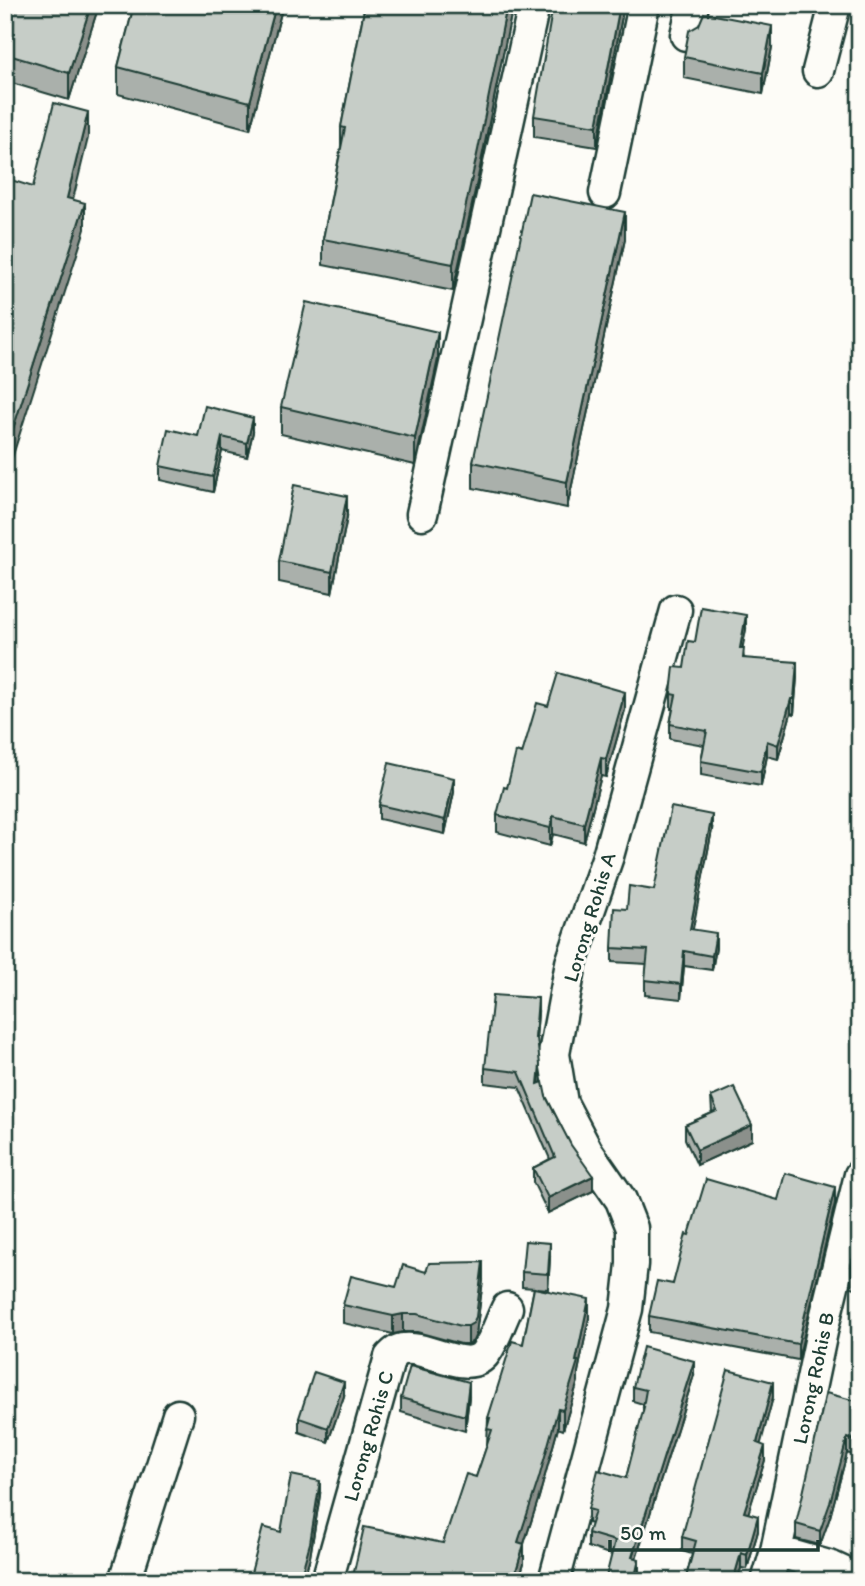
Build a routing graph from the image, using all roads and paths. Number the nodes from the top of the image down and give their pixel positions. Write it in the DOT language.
graph roads {
  1 [pos="534,5"];
  2 [pos="644,5"];
  3 [pos="693,5"];
  4 [pos="835,5"];
  5 [pos="687,35"];
  6 [pos="818,71"];
  7 [pos="605,192"];
  8 [pos="422,514"];
  9 [pos="676,610"];
  10 [pos="860,1175"];
  11 [pos="507,1308"];
  12 [pos="178,1415"];
  13 [pos="776,1551"];
  14 [pos="860,1580"];
  15 [pos="125,1581"];
  16 [pos="327,1581"];
  17 [pos="554,1581"];
  18 [pos="767,1581"];
  1 -- 8 [label="street"];
  2 -- 7 [label="street"];
  3 -- 5 [label="street"];
  4 -- 6 [label="street"];
  9 -- 17 [label="street, Lorong Rohis A"];
  10 -- 13 [label="street, Lorong Rohis B"];
  11 -- 16 [label="street, Lorong Rohis C"];
  12 -- 15 [label="street"];
  13 -- 14 [label="street"];
  13 -- 18 [label="street, Lorong Rohis B"];
}
